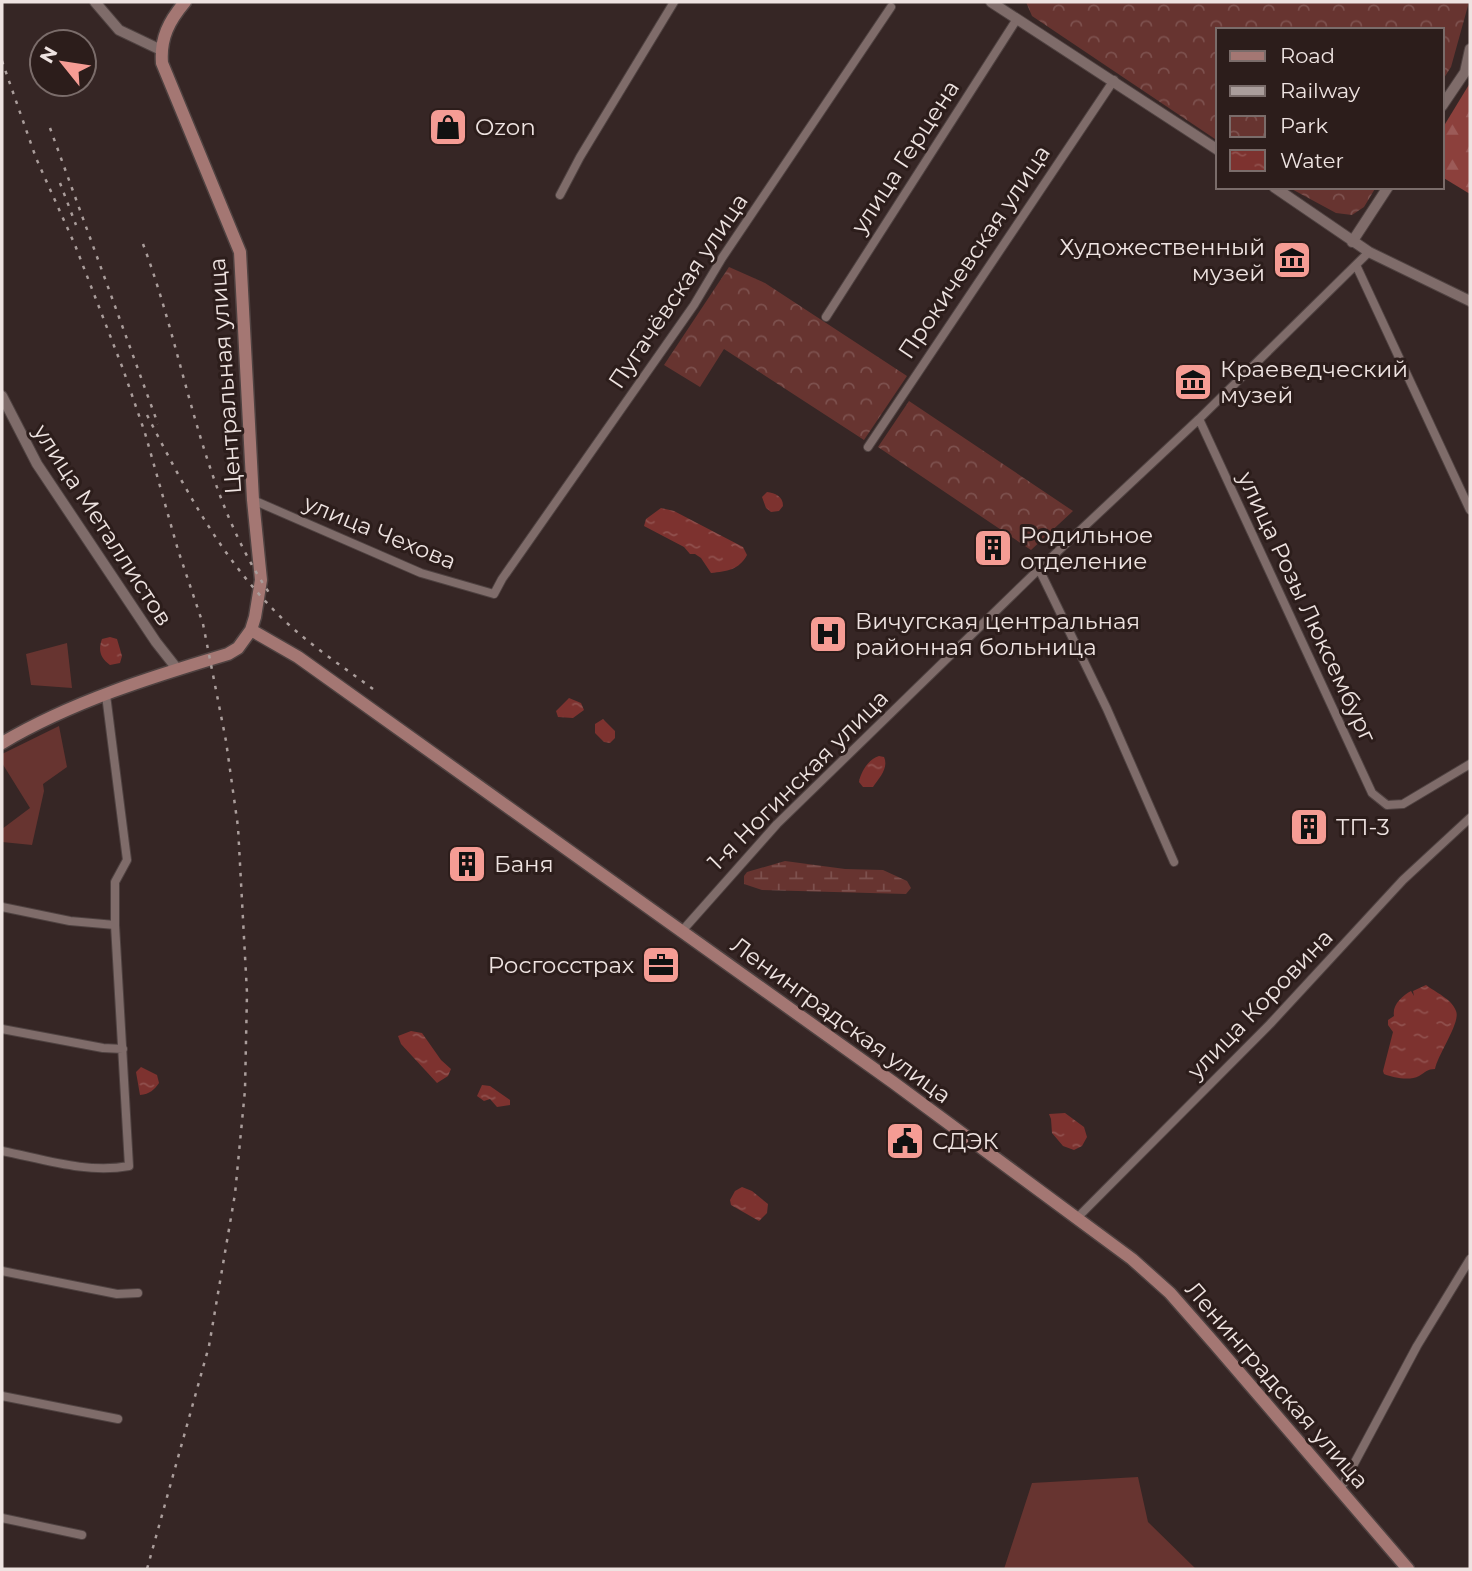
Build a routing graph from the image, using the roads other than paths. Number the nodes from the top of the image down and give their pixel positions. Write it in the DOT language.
graph roads {
  1 [pos="94,2"];
  2 [pos="185,2"];
  3 [pos="674,2"];
  4 [pos="990,2"];
  5 [pos="891,7"];
  6 [pos="1017,19"];
  7 [pos="1470,49"];
  8 [pos="161,50"];
  9 [pos="1114,80"];
  10 [pos="1444,103"];
  11 [pos="1216,149"];
  12 [pos="1277,189"];
  13 [pos="1387,189"];
  14 [pos="560,195"];
  15 [pos="1352,242"];
  16 [pos="1369,253"];
  17 [pos="1356,265"];
  18 [pos="1470,301"];
  19 [pos="826,317"];
  20 [pos="2,396"];
  21 [pos="1199,419"];
  22 [pos="868,447"];
  23 [pos="253,499"];
  24 [pos="1470,510"];
  25 [pos="1039,569"];
  26 [pos="494,594"];
  27 [pos="251,630"];
  28 [pos="178,670"];
  29 [pos="106,695"];
  30 [pos="2,743"];
  31 [pos="1470,764"];
  32 [pos="1470,818"];
  33 [pos="1174,862"];
  34 [pos="2,907"];
  35 [pos="115,925"];
  36 [pos="682,931"];
  37 [pos="2,1029"];
  38 [pos="123,1049"];
  39 [pos="2,1151"];
  40 [pos="1078,1217"];
  41 [pos="1470,1259"];
  42 [pos="2,1271"];
  43 [pos="138,1293"];
  44 [pos="2,1396"];
  45 [pos="118,1419"];
  46 [pos="1340,1490"];
  47 [pos="2,1518"];
  48 [pos="82,1535"];
  49 [pos="1408,1569"];
  1 -- 8 [label="street"];
  2 -- 8 [label="main road"];
  3 -- 14 [label="street"];
  4 -- 6 [label="street"];
  5 -- 26 [label="street, Пугачёвская улица"];
  6 -- 9 [label="street"];
  6 -- 19 [label="street, улица Герцена"];
  7 -- 10 [label="street"];
  8 -- 23 [label="main road, Центральная улица"];
  9 -- 11 [label="street"];
  9 -- 22 [label="street, Прокичевская улица"];
  12 -- 15 [label="street"];
  13 -- 15 [label="street"];
  15 -- 16 [label="street"];
  16 -- 17 [label="street, 1-я Ногинская улица"];
  16 -- 18 [label="street"];
  17 -- 21 [label="street, 1-я Ногинская улица"];
  17 -- 24 [label="street"];
  20 -- 28 [label="street, улица Металлистов"];
  21 -- 25 [label="street, 1-я Ногинская улица"];
  21 -- 31 [label="street, улица Розы Люксембург"];
  23 -- 26 [label="street, улица Чехова"];
  23 -- 27 [label="main road, Центральная улица"];
  25 -- 33 [label="street"];
  25 -- 36 [label="street, 1-я Ногинская улица"];
  27 -- 28 [label="main road"];
  27 -- 36 [label="main road, Ленинградская улица"];
  28 -- 29 [label="main road"];
  29 -- 30 [label="main road"];
  29 -- 35 [label="street"];
  32 -- 40 [label="street, улица Коровина"];
  34 -- 35 [label="street"];
  35 -- 38 [label="street"];
  36 -- 40 [label="main road, Ленинградская улица"];
  37 -- 38 [label="street"];
  38 -- 39 [label="street"];
  40 -- 46 [label="main road, Ленинградская улица"];
  41 -- 46 [label="street"];
  42 -- 43 [label="street"];
  44 -- 45 [label="street"];
  46 -- 49 [label="main road, Ленинградская улица"];
  47 -- 48 [label="street"];
}
